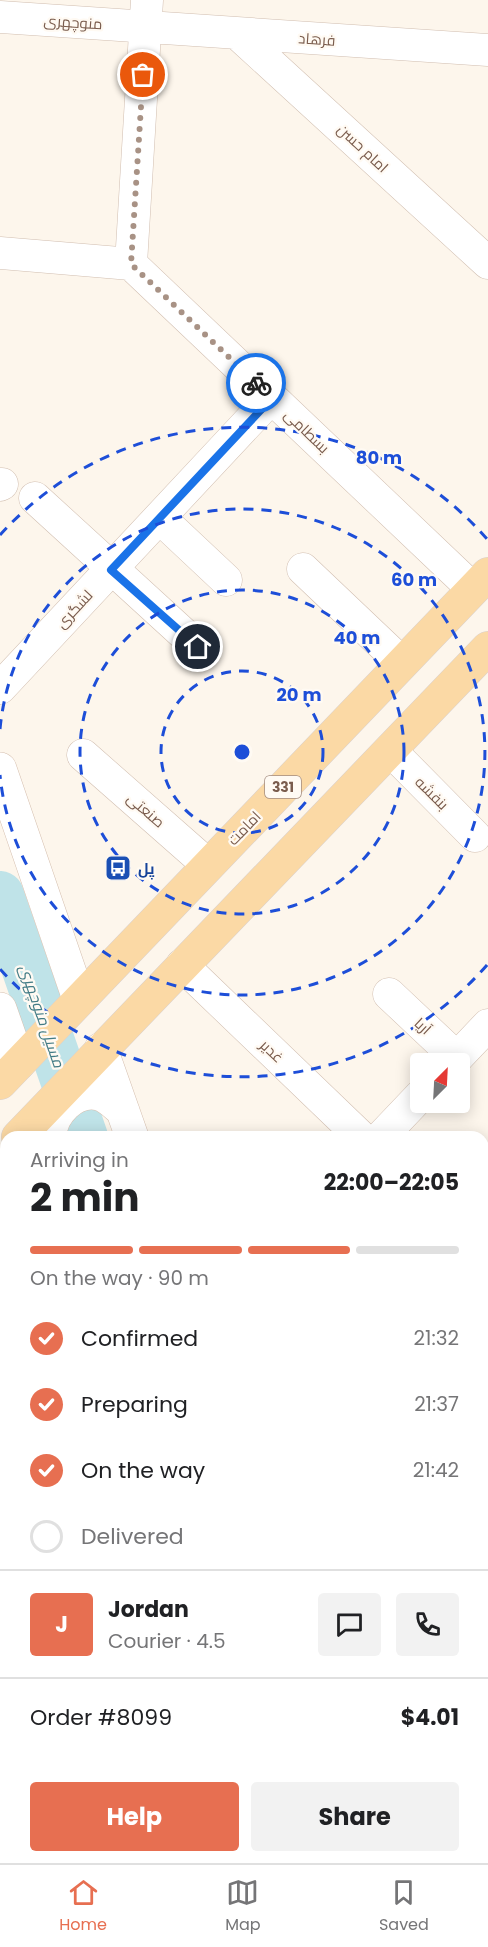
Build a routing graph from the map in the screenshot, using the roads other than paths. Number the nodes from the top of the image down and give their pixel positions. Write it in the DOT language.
graph roads {
  1 [pos="147,14"];
  2 [pos="0,17"];
  3 [pos="238,34"];
  4 [pos="488,50"];
  5 [pos="0,253"];
  6 [pos="488,263"];
  7 [pos="131,264"];
  8 [pos="272,398"];
  9 [pos="35,498"];
  10 [pos="160,518"];
  11 [pos="111,570"];
  12 [pos="303,570"];
  13 [pos="226,580"];
  14 [pos="481,582"];
  15 [pos="198,647"];
  16 [pos="488,648"];
  17 [pos="402,663"];
  18 [pos="0,688"];
  19 [pos="390,750"];
  20 [pos="83,755"];
  21 [pos="0,768"];
  22 [pos="475,836"];
  23 [pos="208,865"];
  24 [pos="182,965"];
  25 [pos="389,994"];
  26 [pos="79,1000"];
  27 [pos="0,1009"];
  28 [pos="488,1025"];
  29 [pos="100,1050"];
  30 [pos="446,1053"];
  31 [pos="462,1053"];
  32 [pos="13,1069"];
  33 [pos="410,1107"];
  34 [pos="117,1114"];
  35 [pos="39,1129"];
  36 [pos="355,1131"];
  37 [pos="387,1131"];
  1 -- 2 [label="street, منوچهری"];
  1 -- 3 [label="street, فرهاد"];
  1 -- 7 [label="street"];
  3 -- 4 [label="street, فرهاد"];
  3 -- 6 [label="street, امام حسن"];
  5 -- 7 [label="street"];
  7 -- 8 [label="street, بسطامی"];
  8 -- 10 [label="street, لشگری"];
  8 -- 14 [label="street, بسطامی"];
  9 -- 11 [label="street"];
  10 -- 11 [label="street, لشگری"];
  10 -- 13 [label="street"];
  11 -- 15 [label="street"];
  11 -- 18 [label="street, لشگری"];
  12 -- 17 [label="street"];
  14 -- 17 [label="main road, امامت / 331"];
  16 -- 19 [label="main road"];
  17 -- 23 [label="main road, امامت / 331"];
  19 -- 22 [label="street, بنفشه"];
  19 -- 24 [label="main road"];
  20 -- 23 [label="street, صنعتی"];
  21 -- 26 [label="main road"];
  23 -- 26 [label="main road, امامت / 331"];
  24 -- 29 [label="main road"];
  24 -- 36 [label="street, غدیر"];
  25 -- 30 [label="street, آریا"];
  26 -- 32 [label="main road, امامت / 331"];
  27 -- 32 [label="main road"];
  28 -- 31 [label="street"];
  29 -- 34 [label="main road"];
  29 -- 35 [label="main road"];
  33 -- 37 [label="street"];
  34 -- 35 [label="main road"];
}
